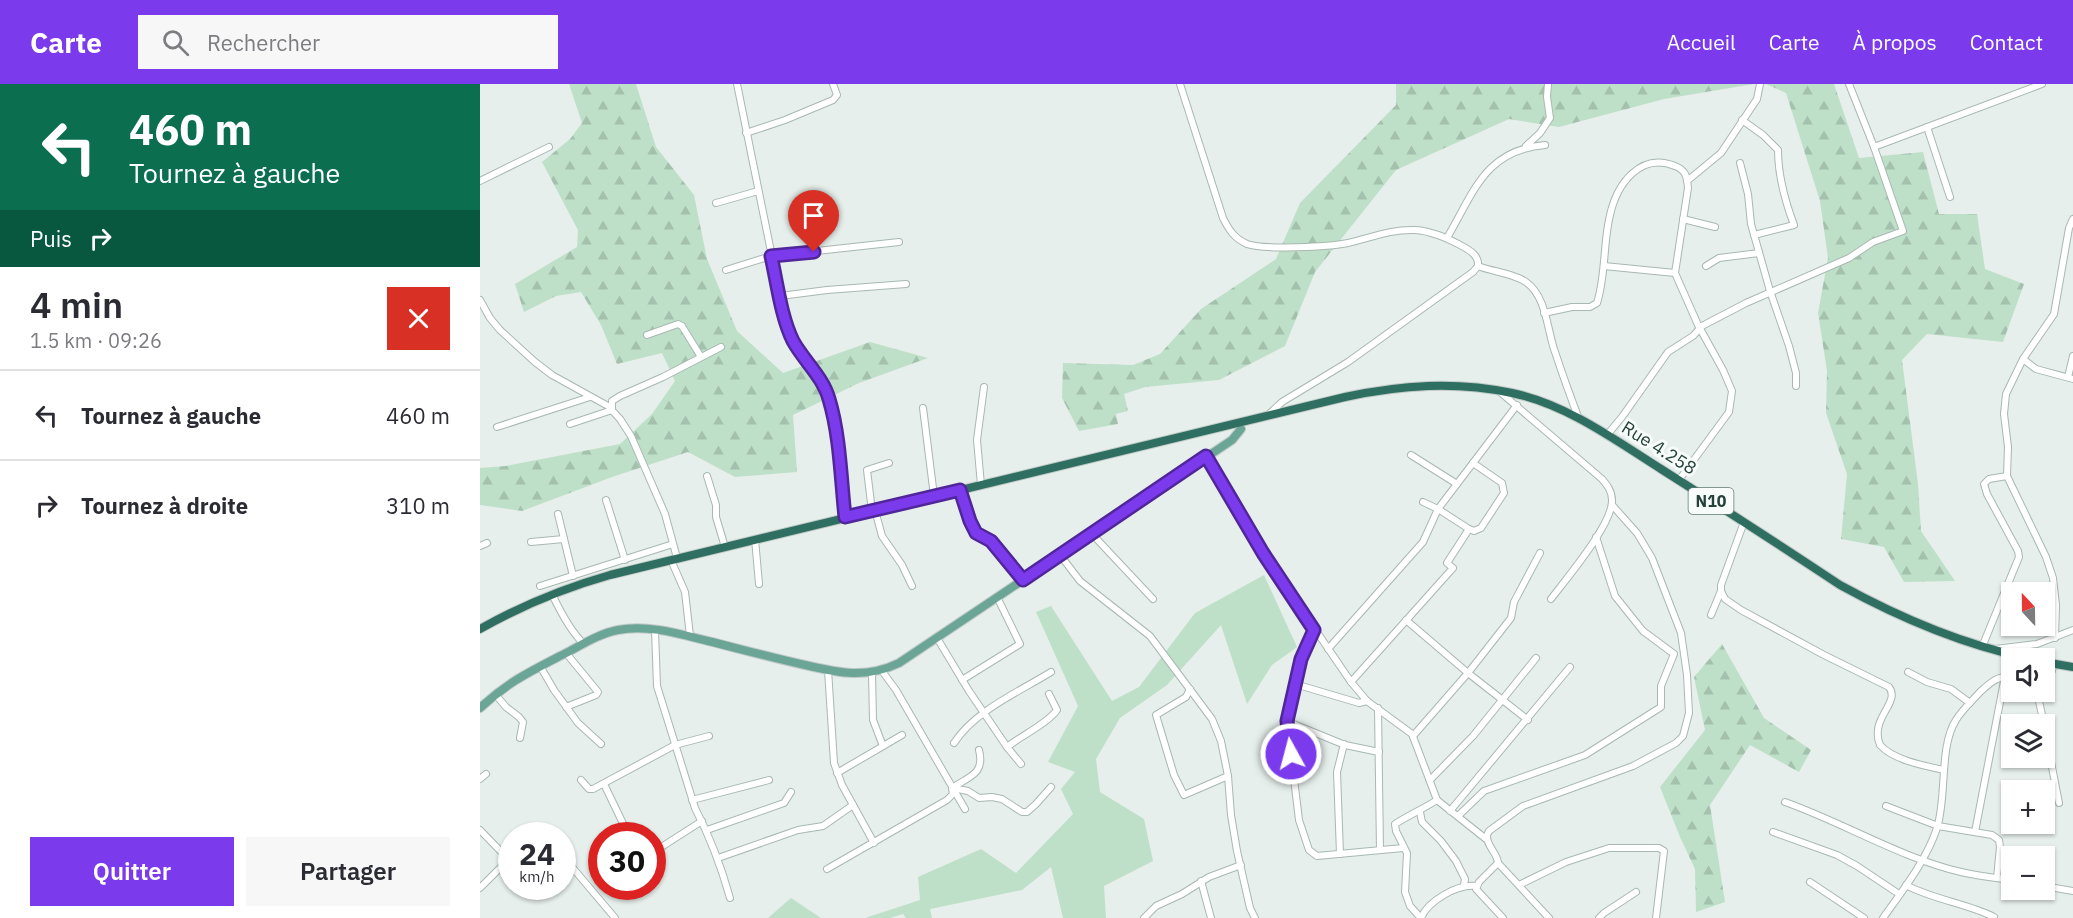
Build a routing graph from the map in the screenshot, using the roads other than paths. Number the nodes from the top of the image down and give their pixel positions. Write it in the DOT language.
graph roads {
  1 [pos="737,84"];
  2 [pos="833,84"];
  3 [pos="1180,84"];
  4 [pos="1548,84"];
  5 [pos="1760,84"];
  6 [pos="1848,84"];
  7 [pos="2042,84"];
  8 [pos="1742,120"];
  9 [pos="1927,127"];
  10 [pos="746,133"];
  11 [pos="1545,145"];
  12 [pos="1526,146"];
  13 [pos="549,147"];
  14 [pos="1874,147"];
  15 [pos="1740,163"];
  16 [pos="480,181"];
  17 [pos="1687,181"];
  18 [pos="758,191"];
  19 [pos="1950,197"];
  20 [pos="716,203"];
  21 [pos="1683,219"];
  22 [pos="2073,219"];
  23 [pos="1715,227"];
  24 [pos="1754,236"];
  25 [pos="1447,238"];
  26 [pos="899,242"];
  27 [pos="1759,253"];
  28 [pos="771,256"];
  29 [pos="1478,266"];
  30 [pos="1604,266"];
  31 [pos="1706,266"];
  32 [pos="726,270"];
  33 [pos="1675,273"];
  34 [pos="906,284"];
  35 [pos="1771,292"];
  36 [pos="780,296"];
  37 [pos="481,303"];
  38 [pos="1544,314"];
  39 [pos="1699,328"];
  40 [pos="647,335"];
  41 [pos="721,347"];
  42 [pos="2073,356"];
  43 [pos="701,357"];
  44 [pos="2023,359"];
  45 [pos="2071,378"];
  46 [pos="1796,386"];
  47 [pos="984,387"];
  48 [pos="1498,390"];
  49 [pos="590,396"];
  50 [pos="1517,405"];
  51 [pos="923,408"];
  52 [pos="612,410"];
  53 [pos="1268,415"];
  54 [pos="1579,419"];
  55 [pos="570,424"];
  56 [pos="1242,425"];
  57 [pos="496,427"];
  58 [pos="1607,435"];
  59 [pos="1206,456"];
  60 [pos="1412,456"];
  61 [pos="889,463"];
  62 [pos="1473,463"];
  63 [pos="707,476"];
  64 [pos="2007,476"];
  65 [pos="1679,480"];
  66 [pos="1457,484"];
  67 [pos="981,485"];
  68 [pos="960,490"];
  69 [pos="934,496"];
  70 [pos="606,500"];
  71 [pos="1423,502"];
  72 [pos="1612,505"];
  73 [pos="1438,509"];
  74 [pos="873,511"];
  75 [pos="558,514"];
  76 [pos="845,517"];
  77 [pos="1744,522"];
  78 [pos="1469,529"];
  79 [pos="1092,534"];
  80 [pos="1596,537"];
  81 [pos="564,539"];
  82 [pos="755,539"];
  83 [pos="531,542"];
  84 [pos="673,544"];
  85 [pos="725,547"];
  86 [pos="1540,553"];
  87 [pos="1060,555"];
  88 [pos="674,559"];
  89 [pos="625,560"];
  90 [pos="573,576"];
  91 [pos="1023,580"];
  92 [pos="759,584"];
  93 [pos="540,586"];
  94 [pos="912,586"];
  95 [pos="1721,591"];
  96 [pos="552,594"];
  97 [pos="997,597"];
  98 [pos="1152,599"];
  99 [pos="1551,599"];
  100 [pos="1711,615"];
  101 [pos="1406,620"];
  102 [pos="480,629"];
  103 [pos="655,630"];
  104 [pos="1314,630"];
  105 [pos="2073,630"];
  106 [pos="690,636"];
  107 [pos="937,638"];
  108 [pos="2055,638"];
  109 [pos="584,644"];
  110 [pos="1986,648"];
  111 [pos="1328,649"];
  112 [pos="2001,652"];
  113 [pos="566,653"];
  114 [pos="1536,658"];
  115 [pos="2055,664"];
  116 [pos="540,666"];
  117 [pos="1570,667"];
  118 [pos="2073,667"];
  119 [pos="828,670"];
  120 [pos="882,671"];
  121 [pos="1051,672"];
  122 [pos="1908,672"];
  123 [pos="872,673"];
  124 [pos="1467,673"];
  125 [pos="2001,679"];
  126 [pos="962,680"];
  127 [pos="1351,682"];
  128 [pos="1294,684"];
  129 [pos="1190,689"];
  130 [pos="495,694"];
  131 [pos="1049,694"];
  132 [pos="1502,700"];
  133 [pos="1367,701"];
  134 [pos="2002,702"];
  135 [pos="1970,703"];
  136 [pos="566,707"];
  137 [pos="480,708"];
  138 [pos="1378,708"];
  139 [pos="985,712"];
  140 [pos="1528,719"];
  141 [pos="1286,721"];
  142 [pos="902,735"];
  143 [pos="709,736"];
  144 [pos="1413,736"];
  145 [pos="520,738"];
  146 [pos="601,744"];
  147 [pos="954,744"];
  148 [pos="1344,744"];
  149 [pos="675,745"];
  150 [pos="883,746"];
  151 [pos="1007,747"];
  152 [pos="979,750"];
  153 [pos="1378,752"];
  154 [pos="1021,764"];
  155 [pos="2052,768"];
  156 [pos="1944,770"];
  157 [pos="837,773"];
  158 [pos="486,774"];
  159 [pos="1228,776"];
  160 [pos="480,779"];
  161 [pos="581,780"];
  162 [pos="769,780"];
  163 [pos="1430,780"];
  164 [pos="604,784"];
  165 [pos="1051,787"];
  166 [pos="952,788"];
  167 [pos="791,792"];
  168 [pos="692,800"];
  169 [pos="1437,800"];
  170 [pos="1785,802"];
  171 [pos="2059,803"];
  172 [pos="853,805"];
  173 [pos="1887,806"];
  174 [pos="965,809"];
  175 [pos="1450,811"];
  176 [pos="1420,812"];
  177 [pos="1458,816"];
  178 [pos="702,821"];
  179 [pos="622,822"];
  180 [pos="1938,826"];
  181 [pos="480,830"];
  182 [pos="707,830"];
  183 [pos="1773,832"];
  184 [pos="1975,832"];
  185 [pos="1486,838"];
  186 [pos="874,843"];
  187 [pos="666,844"];
  188 [pos="1403,848"];
  189 [pos="498,849"];
  190 [pos="1380,850"];
  191 [pos="1340,854"];
  192 [pos="718,858"];
  193 [pos="1923,860"];
  194 [pos="1498,863"];
  195 [pos="1241,865"];
  196 [pos="827,869"];
  197 [pos="576,871"];
  198 [pos="498,872"];
  199 [pos="1996,878"];
  200 [pos="2001,879"];
  201 [pos="1201,881"];
  202 [pos="1810,882"];
  203 [pos="1464,885"];
  204 [pos="1519,885"];
  205 [pos="1906,885"];
  206 [pos="1476,886"];
  207 [pos="480,888"];
  208 [pos="2055,888"];
  209 [pos="2073,891"];
  210 [pos="1636,892"];
  211 [pos="1899,894"];
  212 [pos="730,898"];
  213 [pos="1994,917"];
  214 [pos="615,918"];
  215 [pos="1144,918"];
  216 [pos="1211,918"];
  217 [pos="1256,918"];
  218 [pos="1421,918"];
  219 [pos="1503,918"];
  220 [pos="1549,918"];
  221 [pos="1599,918"];
  222 [pos="1656,918"];
  223 [pos="1864,918"];
  224 [pos="1885,918"];
  1 -- 10 [label="street"];
  2 -- 10 [label="street"];
  3 -- 25 [label="street"];
  4 -- 12 [label="street"];
  5 -- 8 [label="street"];
  6 -- 14 [label="street"];
  7 -- 9 [label="street"];
  8 -- 17 [label="street"];
  8 -- 24 [label="street"];
  9 -- 14 [label="street"];
  9 -- 19 [label="street"];
  10 -- 18 [label="street"];
  11 -- 12 [label="street"];
  12 -- 25 [label="street"];
  13 -- 16 [label="street"];
  14 -- 35 [label="street"];
  15 -- 24 [label="street"];
  17 -- 21 [label="street"];
  17 -- 30 [label="street"];
  18 -- 20 [label="street"];
  18 -- 28 [label="street"];
  21 -- 23 [label="street"];
  21 -- 33 [label="street"];
  22 -- 44 [label="street"];
  24 -- 27 [label="street"];
  25 -- 29 [label="street"];
  26 -- 28 [label="street"];
  27 -- 31 [label="street"];
  27 -- 35 [label="street"];
  28 -- 32 [label="street"];
  28 -- 36 [label="street"];
  29 -- 38 [label="street"];
  29 -- 53 [label="street"];
  30 -- 33 [label="street"];
  30 -- 38 [label="street"];
  33 -- 39 [label="street"];
  34 -- 36 [label="street"];
  35 -- 39 [label="street"];
  35 -- 46 [label="street"];
  36 -- 76 [label="street"];
  37 -- 49 [label="street"];
  38 -- 54 [label="street"];
  39 -- 58 [label="street"];
  39 -- 65 [label="street"];
  40 -- 43 [label="street"];
  41 -- 43 [label="street"];
  42 -- 45 [label="street"];
  43 -- 52 [label="street"];
  44 -- 45 [label="street"];
  44 -- 64 [label="street"];
  47 -- 67 [label="street"];
  48 -- 50 [label="street"];
  48 -- 53 [label="highway, Rue 4.258 / N10"];
  48 -- 54 [label="highway, Rue 4.258 / N10"];
  49 -- 52 [label="street"];
  49 -- 57 [label="street"];
  50 -- 62 [label="street"];
  50 -- 72 [label="street"];
  51 -- 69 [label="street"];
  52 -- 55 [label="street"];
  52 -- 84 [label="street"];
  53 -- 56 [label="highway, Rue 4.258 / N10"];
  54 -- 58 [label="highway, Rue 4.258 / N10"];
  56 -- 59 [label="main road"];
  56 -- 67 [label="highway, N10"];
  58 -- 65 [label="highway, Rue 4.258 / N10"];
  59 -- 79 [label="main road"];
  59 -- 104 [label="street"];
  60 -- 66 [label="street"];
  61 -- 74 [label="street"];
  62 -- 66 [label="street"];
  62 -- 78 [label="street"];
  63 -- 85 [label="street"];
  64 -- 108 [label="street"];
  64 -- 110 [label="street"];
  65 -- 77 [label="highway, Rue 4.258 / N10"];
  66 -- 73 [label="street"];
  67 -- 68 [label="highway, N10"];
  68 -- 69 [label="highway, N10"];
  68 -- 91 [label="street"];
  69 -- 74 [label="highway, N10"];
  70 -- 89 [label="street"];
  71 -- 73 [label="street"];
  72 -- 80 [label="street"];
  72 -- 185 [label="street"];
  73 -- 78 [label="street"];
  73 -- 111 [label="street"];
  74 -- 76 [label="highway, N10"];
  74 -- 94 [label="street"];
  75 -- 81 [label="street"];
  76 -- 82 [label="highway, N10"];
  77 -- 95 [label="street"];
  77 -- 110 [label="highway, Rue 4.258 / N10"];
  78 -- 101 [label="street"];
  79 -- 87 [label="main road"];
  79 -- 98 [label="street"];
  80 -- 99 [label="street"];
  80 -- 177 [label="street"];
  81 -- 83 [label="street"];
  81 -- 90 [label="street"];
  82 -- 85 [label="highway, N10"];
  82 -- 92 [label="street"];
  84 -- 88 [label="street"];
  84 -- 89 [label="street"];
  85 -- 88 [label="highway, N10"];
  86 -- 124 [label="street"];
  87 -- 91 [label="main road"];
  87 -- 129 [label="street"];
  88 -- 96 [label="highway, N10"];
  88 -- 106 [label="street"];
  89 -- 90 [label="street"];
  90 -- 93 [label="street"];
  91 -- 97 [label="main road"];
  95 -- 100 [label="street"];
  95 -- 156 [label="street"];
  96 -- 102 [label="highway, N10"];
  96 -- 109 [label="street"];
  97 -- 107 [label="main road"];
  97 -- 126 [label="street"];
  101 -- 124 [label="street"];
  101 -- 127 [label="street"];
  103 -- 106 [label="main road"];
  103 -- 109 [label="main road"];
  103 -- 149 [label="street"];
  104 -- 111 [label="street"];
  104 -- 128 [label="street"];
  105 -- 108 [label="street"];
  106 -- 119 [label="main road"];
  107 -- 120 [label="main road"];
  107 -- 126 [label="street"];
  108 -- 110 [label="street"];
  109 -- 113 [label="main road"];
  110 -- 112 [label="highway, Rue 4.258 / N10"];
  111 -- 127 [label="street"];
  113 -- 116 [label="main road"];
  113 -- 136 [label="street"];
  114 -- 132 [label="street"];
  115 -- 118 [label="highway"];
  116 -- 130 [label="main road"];
  116 -- 136 [label="street"];
  117 -- 140 [label="street"];
  119 -- 123 [label="main road"];
  119 -- 157 [label="street"];
  120 -- 123 [label="main road"];
  120 -- 166 [label="street"];
  121 -- 139 [label="street"];
  122 -- 135 [label="street"];
  123 -- 150 [label="street"];
  124 -- 132 [label="street"];
  124 -- 144 [label="street"];
  125 -- 135 [label="street"];
  126 -- 139 [label="street"];
  127 -- 133 [label="street"];
  128 -- 133 [label="street"];
  128 -- 141 [label="street"];
  129 -- 159 [label="street"];
  129 -- 159 [label="street"];
  130 -- 137 [label="main road"];
  130 -- 145 [label="street"];
  131 -- 151 [label="street"];
  132 -- 140 [label="street"];
  132 -- 163 [label="street"];
  133 -- 138 [label="street"];
  134 -- 184 [label="street"];
  135 -- 156 [label="street"];
  136 -- 146 [label="street"];
  138 -- 144 [label="street"];
  138 -- 153 [label="street"];
  139 -- 147 [label="street"];
  139 -- 151 [label="street"];
  140 -- 175 [label="street"];
  141 -- 148 [label="street"];
  141 -- 191 [label="street"];
  142 -- 150 [label="street"];
  143 -- 149 [label="street"];
  144 -- 163 [label="street"];
  148 -- 153 [label="street"];
  148 -- 191 [label="street"];
  149 -- 164 [label="street"];
  149 -- 168 [label="street"];
  150 -- 157 [label="street"];
  151 -- 154 [label="street"];
  152 -- 166 [label="street"];
  153 -- 190 [label="street"];
  155 -- 171 [label="street"];
  156 -- 180 [label="street"];
  157 -- 172 [label="street"];
  158 -- 160 [label="street"];
  159 -- 195 [label="street"];
  161 -- 164 [label="street"];
  162 -- 168 [label="street"];
  163 -- 169 [label="street"];
  164 -- 179 [label="street"];
  165 -- 166 [label="street"];
  166 -- 174 [label="street"];
  166 -- 186 [label="street"];
  167 -- 182 [label="street"];
  168 -- 178 [label="street"];
  169 -- 175 [label="street"];
  169 -- 176 [label="street"];
  170 -- 193 [label="street"];
  172 -- 186 [label="street"];
  172 -- 192 [label="street"];
  173 -- 180 [label="street"];
  175 -- 177 [label="street"];
  176 -- 188 [label="street"];
  176 -- 203 [label="street"];
  177 -- 185 [label="street"];
  178 -- 182 [label="street"];
  178 -- 187 [label="street"];
  180 -- 184 [label="street"];
  180 -- 193 [label="street"];
  181 -- 189 [label="street"];
  182 -- 192 [label="street"];
  183 -- 211 [label="street"];
  184 -- 199 [label="street"];
  185 -- 194 [label="street"];
  186 -- 196 [label="street"];
  188 -- 190 [label="street"];
  188 -- 218 [label="street"];
  190 -- 191 [label="street"];
  192 -- 212 [label="street"];
  193 -- 199 [label="street"];
  193 -- 205 [label="street"];
  194 -- 204 [label="street"];
  194 -- 206 [label="street"];
  195 -- 201 [label="street"];
  195 -- 217 [label="street"];
  197 -- 214 [label="street"];
  198 -- 207 [label="street"];
  199 -- 200 [label="street"];
  201 -- 215 [label="street"];
  201 -- 216 [label="street"];
  202 -- 223 [label="street"];
  203 -- 206 [label="street"];
  203 -- 218 [label="street"];
  204 -- 220 [label="street"];
  204 -- 222 [label="street"];
  205 -- 211 [label="street"];
  205 -- 213 [label="street"];
  206 -- 219 [label="street"];
  208 -- 209 [label="street"];
  210 -- 221 [label="street"];
  211 -- 224 [label="street"];
}
